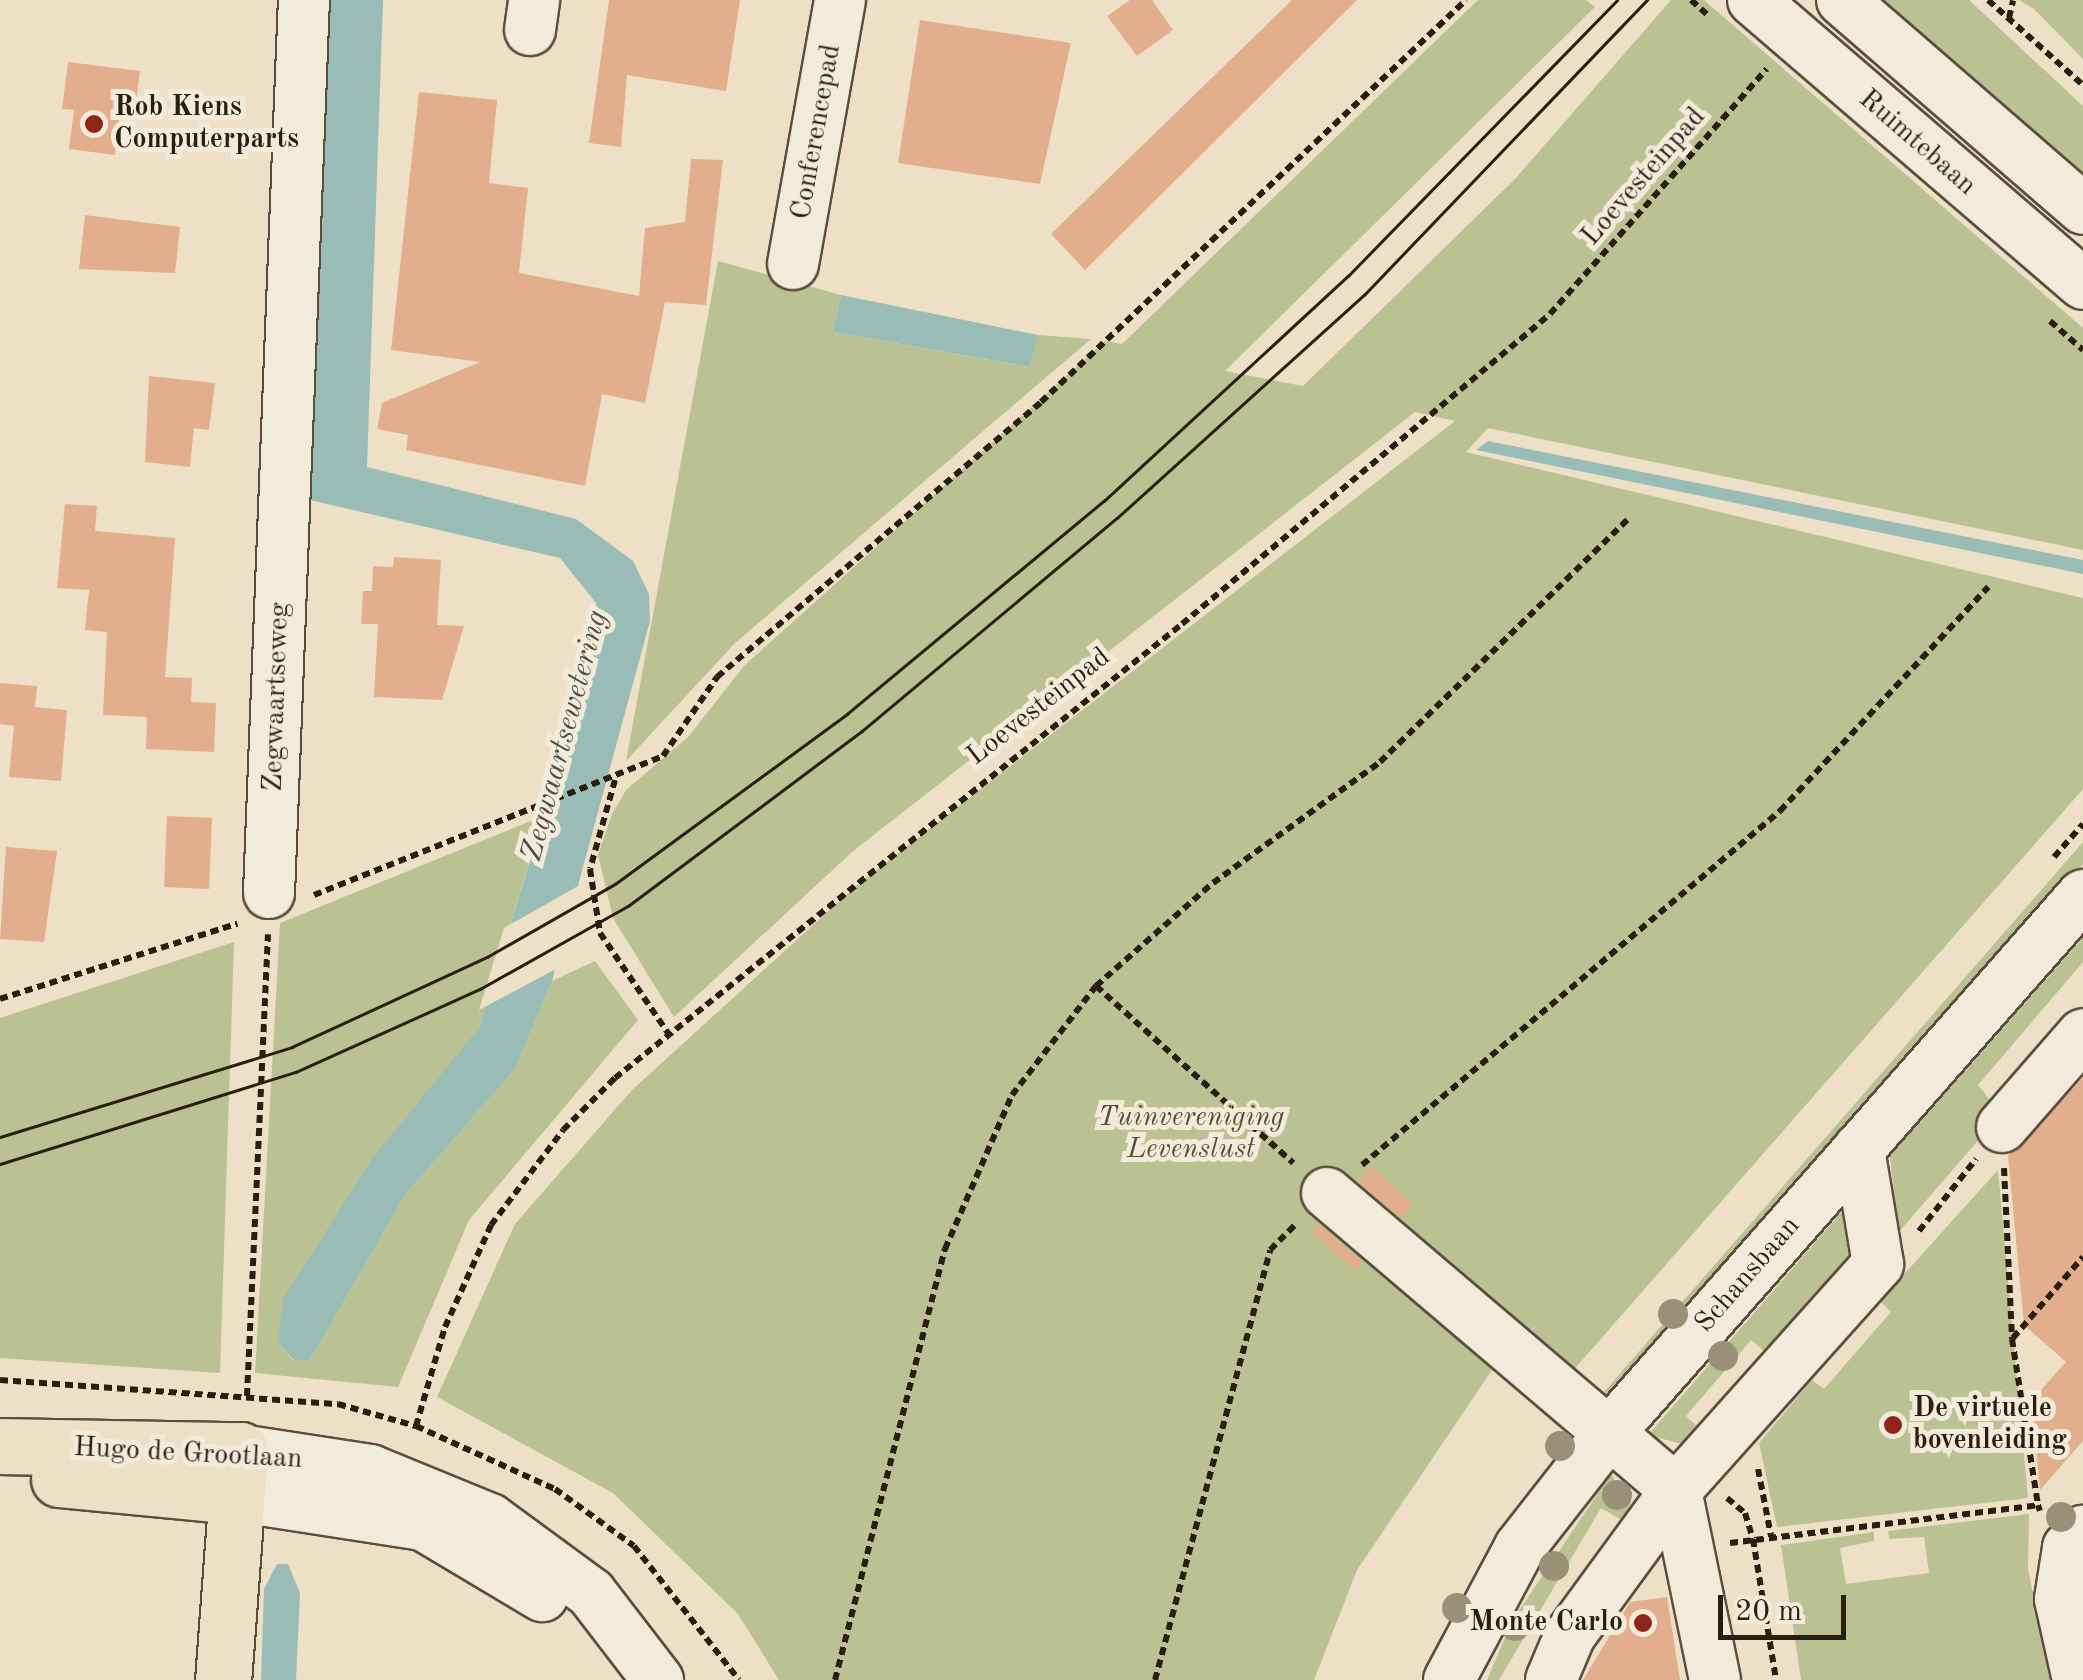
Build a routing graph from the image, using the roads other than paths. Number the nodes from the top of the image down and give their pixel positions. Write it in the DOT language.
graph roads {
  1 [pos="304,0"];
  2 [pos="840,0"];
  3 [pos="1753,0"];
  4 [pos="1842,0"];
  5 [pos="2083,209"];
  6 [pos="793,264"];
  7 [pos="2083,284"];
  8 [pos="2083,895"];
  9 [pos="269,902"];
  10 [pos="2083,1034"];
  11 [pos="2002,1127"];
  12 [pos="1859,1148"];
  13 [pos="1327,1193"];
  14 [pos="1609,1433"];
  15 [pos="0,1446"];
  16 [pos="0,1472"];
  17 [pos="237,1473"];
  18 [pos="1676,1490"];
  19 [pos="2076,1540"];
  20 [pos="223,1680"];
  21 [pos="622,1680"];
  22 [pos="658,1680"];
  23 [pos="1449,1680"];
  24 [pos="1551,1680"];
  25 [pos="1715,1680"];
  26 [pos="2078,1680"];
  1 -- 9 [label="street, Zegwaartseweg"];
  2 -- 6 [label="street, Conferencepad"];
  3 -- 7 [label="street, Ruimtebaan"];
  4 -- 5 [label="street, Ruimtebaan"];
  8 -- 12 [label="street, Schansbaan"];
  10 -- 11 [label="street"];
  12 -- 14 [label="street, Schansbaan"];
  12 -- 18 [label="street"];
  13 -- 14 [label="street"];
  14 -- 18 [label="street"];
  14 -- 23 [label="street, Schansbaan"];
  15 -- 17 [label="main road, Hugo de Grootlaan"];
  16 -- 17 [label="main road, Hugo de Grootlaan"];
  17 -- 20 [label="main road"];
  17 -- 21 [label="street, Hugo de Grootlaan"];
  17 -- 22 [label="street, Hugo de Grootlaan"];
  18 -- 24 [label="street"];
  18 -- 25 [label="street"];
  19 -- 26 [label="street"];
}
